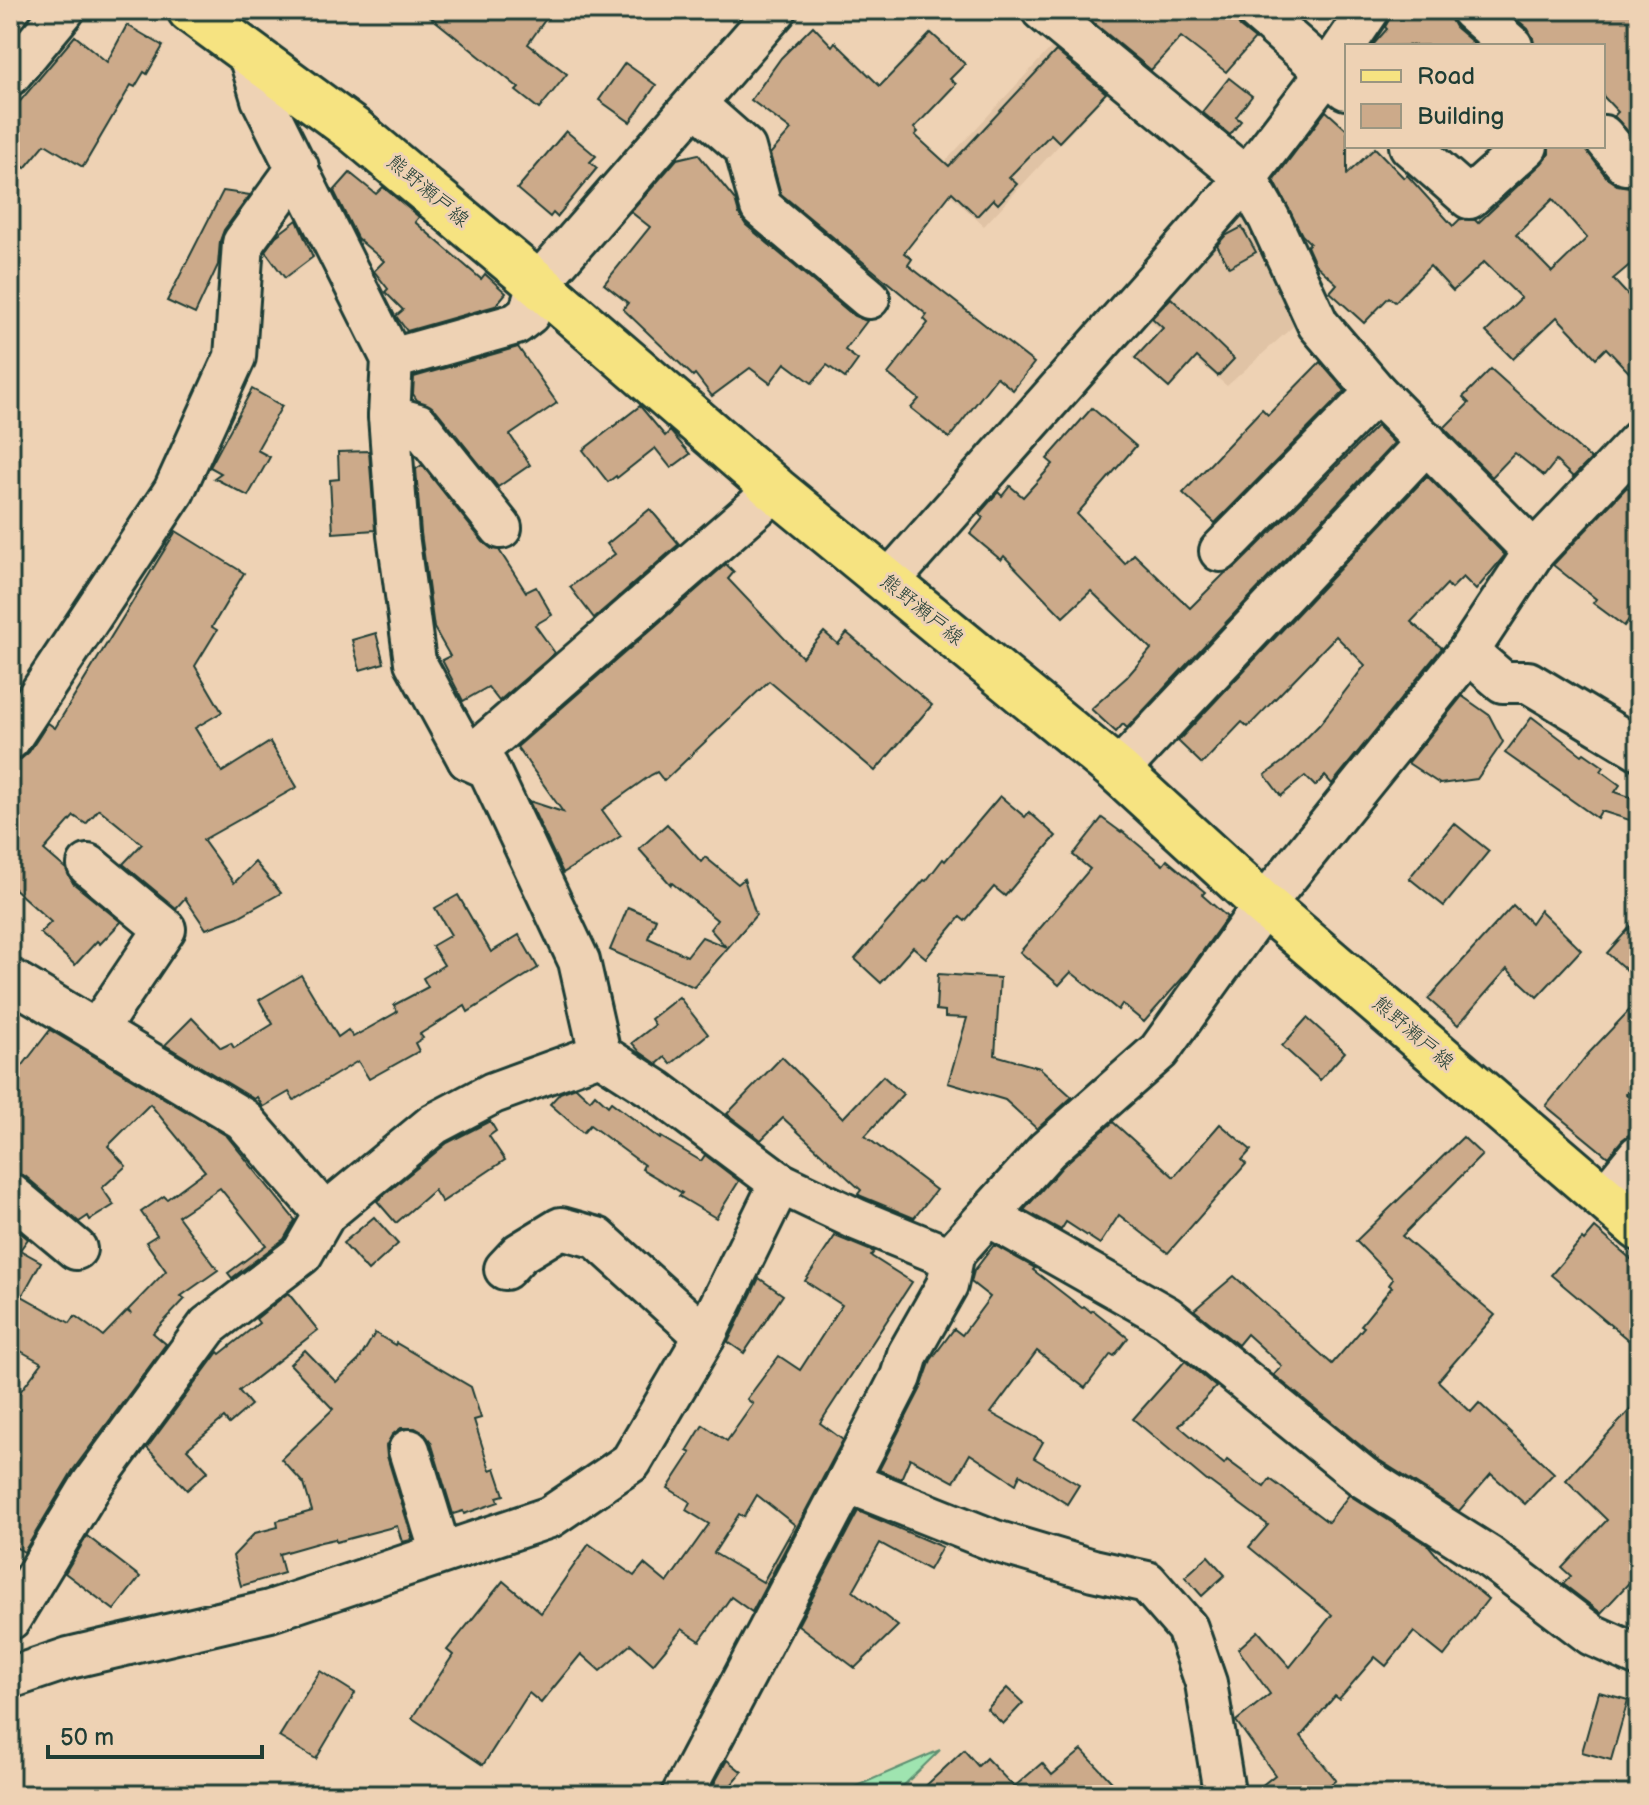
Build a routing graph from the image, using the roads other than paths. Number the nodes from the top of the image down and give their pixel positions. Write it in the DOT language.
graph roads {
  1 [pos="64,10"];
  2 [pos="190,10"];
  3 [pos="776,10"];
  4 [pos="1042,10"];
  5 [pos="1256,10"];
  6 [pos="1369,10"];
  7 [pos="1471,10"];
  8 [pos="1354,44"];
  9 [pos="1510,44"];
  10 [pos="249,55"];
  11 [pos="10,75"];
  12 [pos="1337,81"];
  13 [pos="695,104"];
  14 [pos="1412,148"];
  15 [pos="1525,148"];
  16 [pos="298,167"];
  17 [pos="1246,178"];
  18 [pos="538,284"];
  19 [pos="869,298"];
  20 [pos="392,359"];
  21 [pos="1376,392"];
  22 [pos="389,416"];
  23 [pos="1427,442"];
  24 [pos="1636,451"];
  25 [pos="776,490"];
  26 [pos="501,528"];
  27 [pos="1220,551"];
  28 [pos="1534,552"];
  29 [pos="888,582"];
  30 [pos="1468,652"];
  31 [pos="10,739"];
  32 [pos="1639,749"];
  33 [pos="468,759"];
  34 [pos="1118,771"];
  35 [pos="88,865"];
  36 [pos="1264,905"];
  37 [pos="10,979"];
  38 [pos="97,1030"];
  39 [pos="600,1054"];
  40 [pos="1639,1155"];
  41 [pos="780,1183"];
  42 [pos="10,1194"];
  43 [pos="1604,1198"];
  44 [pos="325,1214"];
  45 [pos="989,1216"];
  46 [pos="1639,1228"];
  47 [pos="76,1249"];
  48 [pos="954,1253"];
  49 [pos="505,1269"];
  50 [pos="705,1336"];
  51 [pos="409,1450"];
  52 [pos="847,1482"];
  53 [pos="441,1553"];
  54 [pos="10,1619"];
  55 [pos="1639,1656"];
  56 [pos="10,1678"];
  57 [pos="1227,1792"];
  58 [pos="682,1795"];
  1 -- 11 [label="street"];
  2 -- 10 [label="main road, 熊野瀬戸線"];
  3 -- 13 [label="street"];
  4 -- 17 [label="street"];
  5 -- 12 [label="street"];
  6 -- 8 [label="street"];
  7 -- 9 [label="street"];
  10 -- 16 [label="street"];
  10 -- 18 [label="main road, 熊野瀬戸線"];
  12 -- 17 [label="street"];
  13 -- 18 [label="street"];
  13 -- 19 [label="street"];
  14 -- 15 [label="street"];
  16 -- 20 [label="street"];
  16 -- 31 [label="street"];
  17 -- 21 [label="street"];
  17 -- 29 [label="street"];
  18 -- 20 [label="street"];
  18 -- 25 [label="main road, 熊野瀬戸線"];
  20 -- 22 [label="street"];
  21 -- 23 [label="street"];
  21 -- 27 [label="street"];
  22 -- 26 [label="street"];
  22 -- 33 [label="street"];
  23 -- 28 [label="street"];
  23 -- 34 [label="street"];
  24 -- 28 [label="street"];
  25 -- 29 [label="main road, 熊野瀬戸線"];
  25 -- 33 [label="street"];
  28 -- 30 [label="street"];
  29 -- 34 [label="main road, 熊野瀬戸線"];
  30 -- 32 [label="street"];
  30 -- 36 [label="street"];
  33 -- 39 [label="street"];
  34 -- 36 [label="main road, 熊野瀬戸線"];
  35 -- 38 [label="street"];
  36 -- 43 [label="main road, 熊野瀬戸線"];
  36 -- 45 [label="street"];
  37 -- 38 [label="street"];
  38 -- 44 [label="street"];
  39 -- 41 [label="street"];
  39 -- 44 [label="street"];
  40 -- 43 [label="street"];
  41 -- 48 [label="street"];
  41 -- 50 [label="street"];
  42 -- 47 [label="street"];
  43 -- 46 [label="main road, 熊野瀬戸線"];
  44 -- 54 [label="street"];
  45 -- 48 [label="street"];
  45 -- 55 [label="street"];
  48 -- 52 [label="street"];
  49 -- 50 [label="street"];
  50 -- 53 [label="street"];
  51 -- 53 [label="street"];
  52 -- 57 [label="street"];
  52 -- 58 [label="street"];
  53 -- 56 [label="street"];
}
